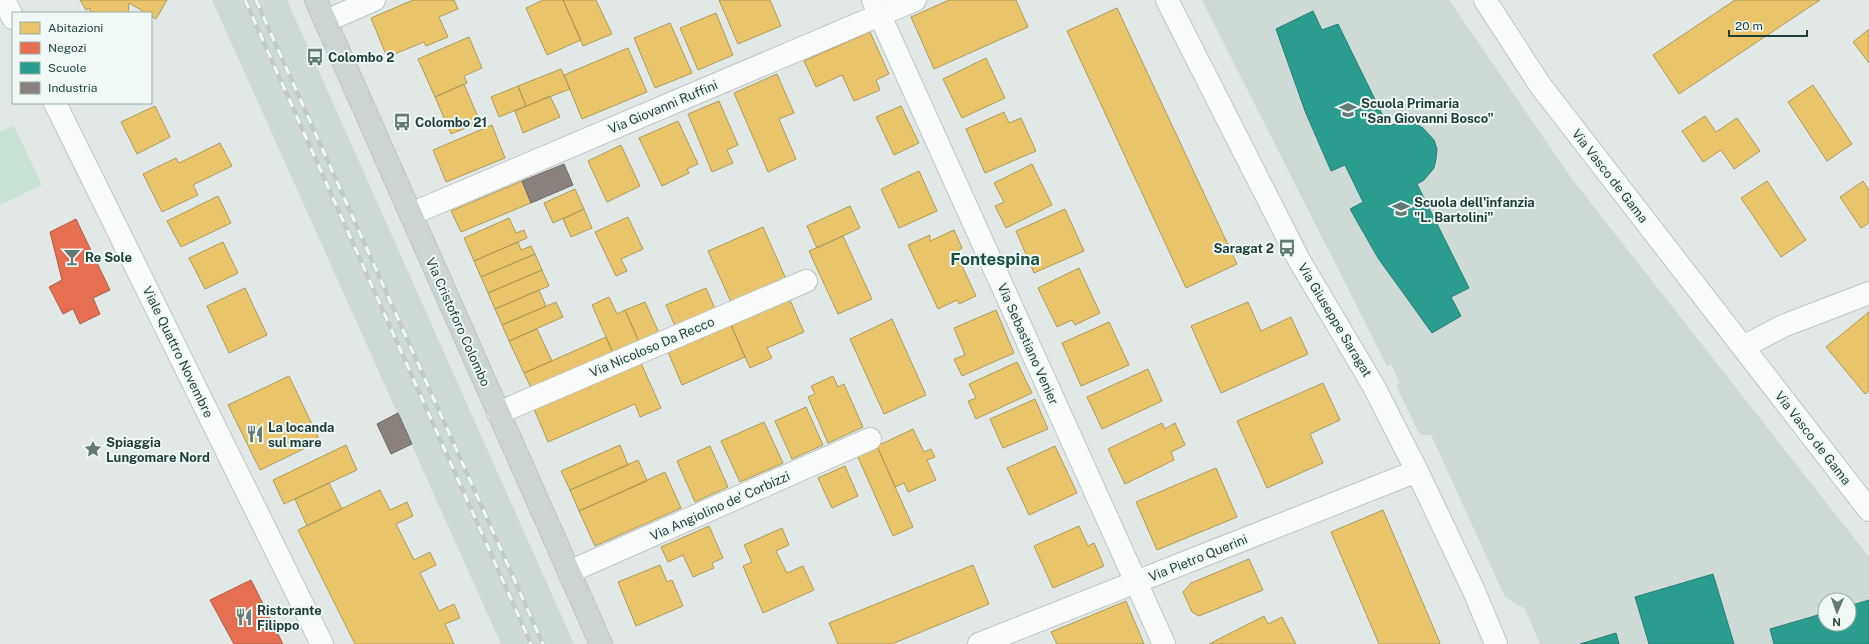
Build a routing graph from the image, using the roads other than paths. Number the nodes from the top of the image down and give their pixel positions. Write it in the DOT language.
graph roads {
  1 [pos="4,0"];
  2 [pos="316,0"];
  3 [pos="374,0"];
  4 [pos="915,0"];
  5 [pos="1167,0"];
  6 [pos="1485,0"];
  7 [pos="876,8"];
  8 [pos="12,16"];
  9 [pos="326,21"];
  10 [pos="55,104"];
  11 [pos="411,214"];
  12 [pos="806,281"];
  13 [pos="1869,293"];
  14 [pos="1743,347"];
  15 [pos="498,413"];
  16 [pos="870,439"];
  17 [pos="1417,471"];
  18 [pos="1869,510"];
  19 [pos="569,572"];
  20 [pos="1136,583"];
  21 [pos="322,644"];
  22 [pos="600,644"];
  23 [pos="979,644"];
  24 [pos="1164,644"];
  25 [pos="1496,644"];
  1 -- 8 [label="street"];
  2 -- 9 [label="main road, Via Cristoforo Colombo"];
  3 -- 9 [label="street"];
  4 -- 7 [label="street, Via Giovanni Ruffini"];
  5 -- 17 [label="street, Via Giuseppe Saragat"];
  6 -- 14 [label="street, Via Vasco de Gama"];
  7 -- 11 [label="street, Via Giovanni Ruffini"];
  7 -- 20 [label="street, Via Sebastiano Venier"];
  9 -- 11 [label="main road, Via Cristoforo Colombo"];
  10 -- 21 [label="street, Viale Quattro Novembre"];
  11 -- 15 [label="main road, Via Cristoforo Colombo"];
  12 -- 15 [label="street, Via Nicoloso Da Recco"];
  13 -- 14 [label="street"];
  14 -- 18 [label="street, Via Vasco de Gama"];
  15 -- 19 [label="main road, Via Cristoforo Colombo"];
  16 -- 19 [label="street, Via Angiolino de' Corbizzi"];
  17 -- 20 [label="street, Via Pietro Querini"];
  17 -- 25 [label="street, Via Giuseppe Saragat"];
  19 -- 22 [label="main road, Via Cristoforo Colombo"];
  20 -- 23 [label="street, Via Pietro Querini"];
  20 -- 24 [label="street, Via Sebastiano Venier"];
}
